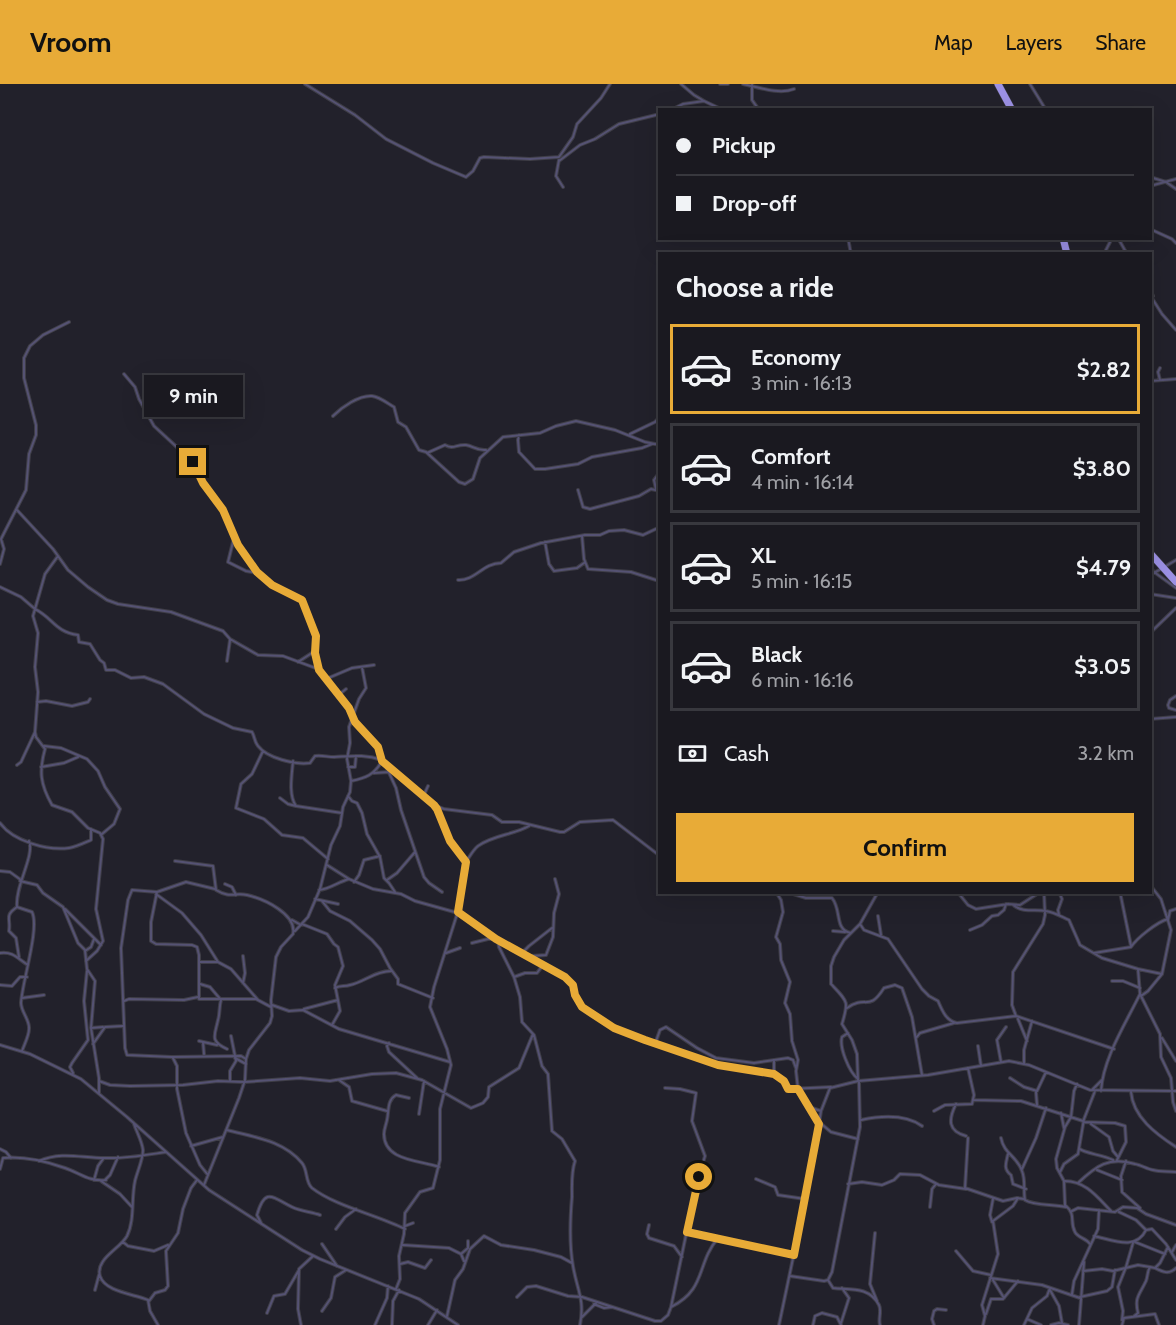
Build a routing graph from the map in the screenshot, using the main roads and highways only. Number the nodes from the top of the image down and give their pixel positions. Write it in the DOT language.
graph roads {
  1 [pos="998,84"];
  2 [pos="1011,108"];
  3 [pos="1152,555"];
  4 [pos="1176,582"];
  1 -- 2 [label="highway"];
  3 -- 4 [label="highway"];
}
